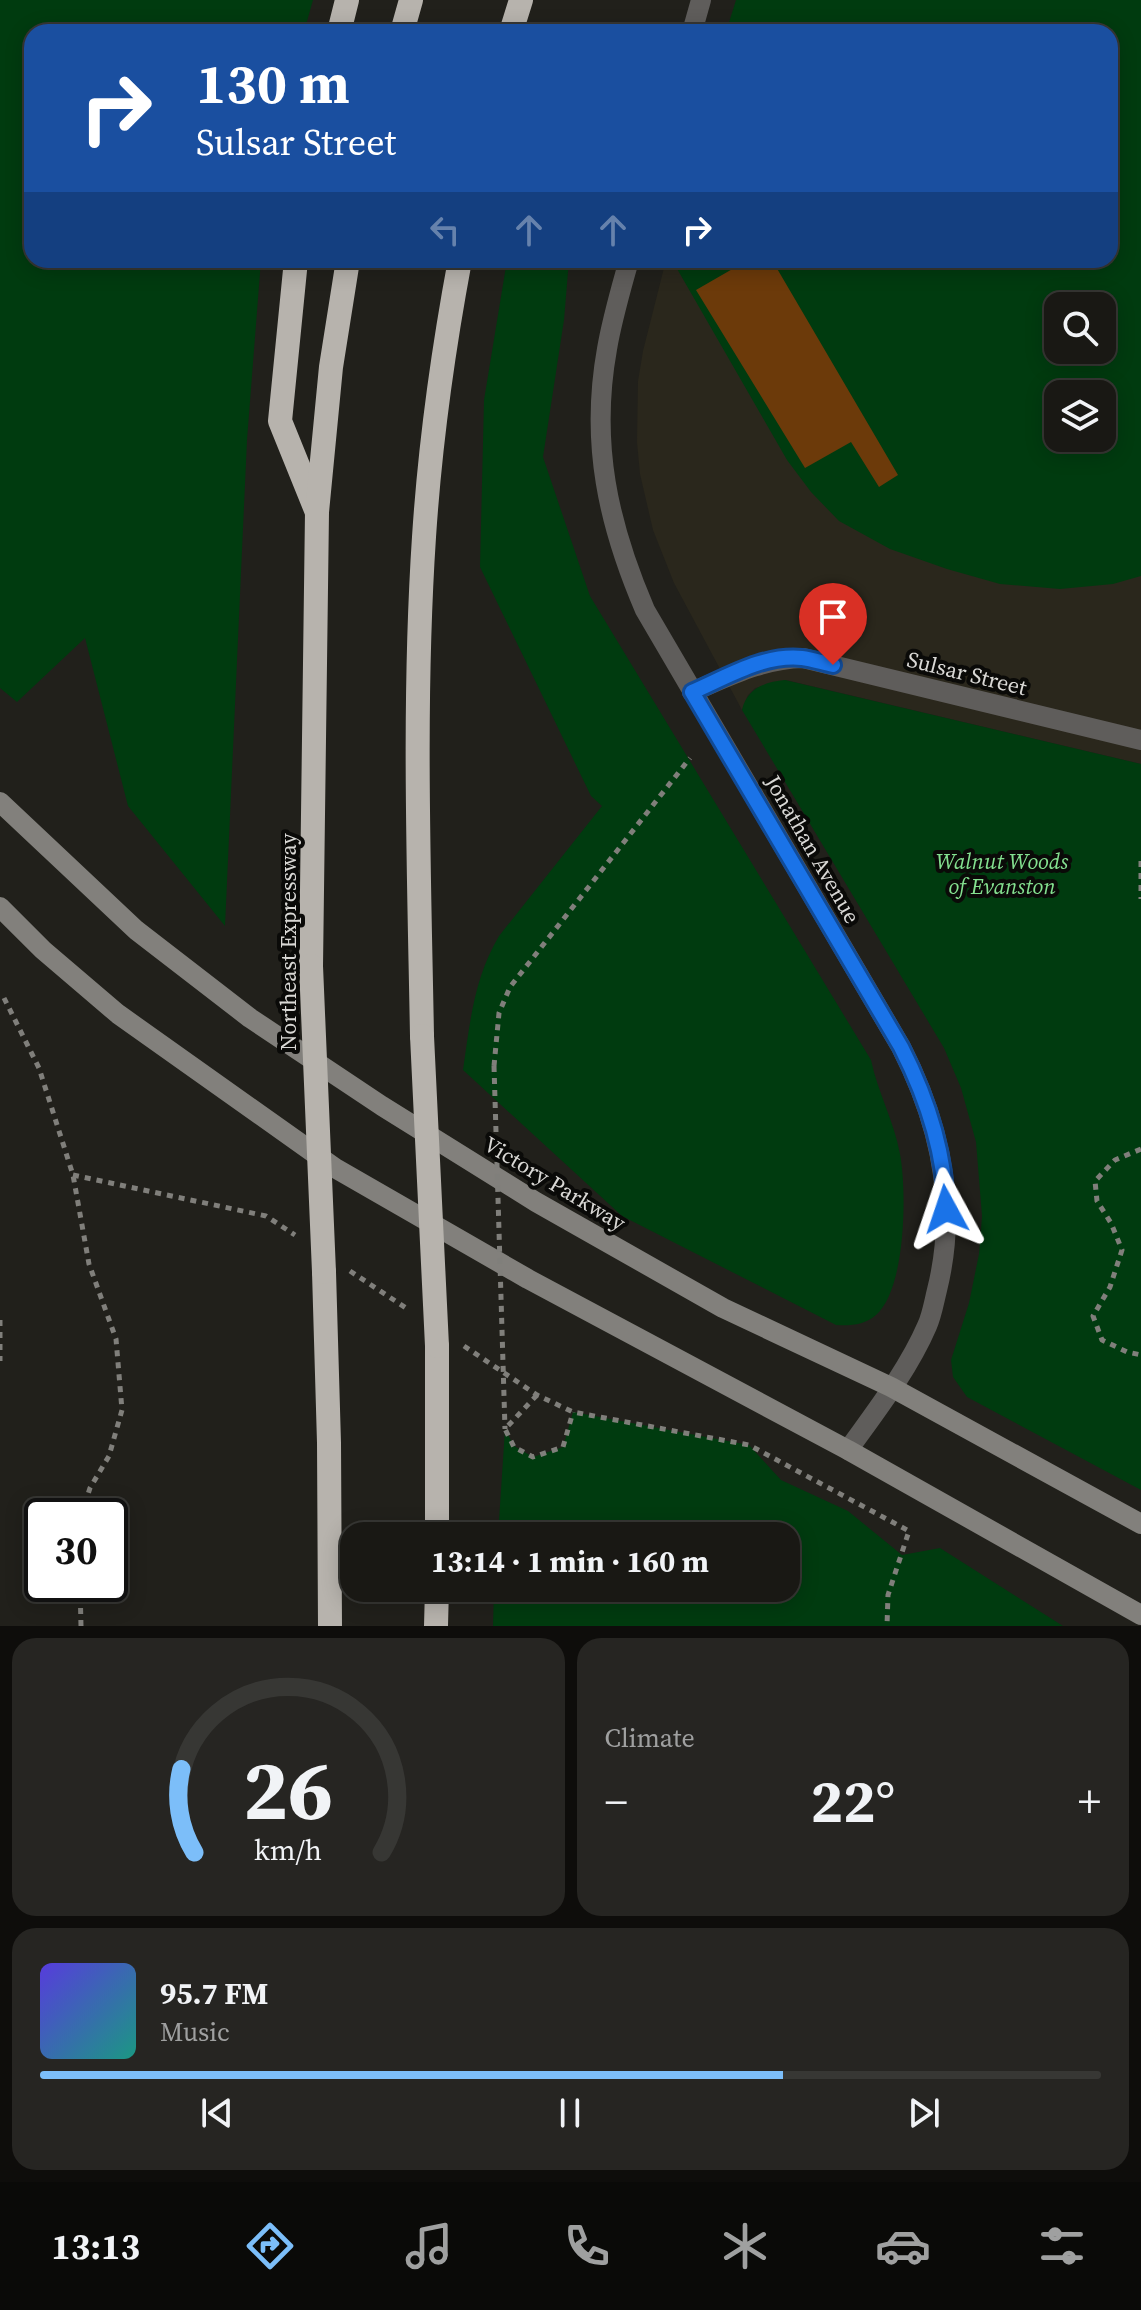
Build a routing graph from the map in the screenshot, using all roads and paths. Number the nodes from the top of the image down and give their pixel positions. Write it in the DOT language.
graph roads {
  1 [pos="347,0"];
  2 [pos="411,0"];
  3 [pos="521,0"];
  4 [pos="701,0"];
  5 [pos="341,24"];
  6 [pos="404,24"];
  7 [pos="514,24"];
  8 [pos="694,24"];
  9 [pos="295,268"];
  10 [pos="347,268"];
  11 [pos="459,268"];
  12 [pos="627,268"];
  13 [pos="317,512"];
  14 [pos="692,692"];
  15 [pos="1141,740"];
  16 [pos="690,758"];
  17 [pos="0,802"];
  18 [pos="1141,861"];
  19 [pos="1141,899"];
  20 [pos="0,907"];
  21 [pos="4,998"];
  22 [pos="1141,1149"];
  23 [pos="73,1175"];
  24 [pos="305,1241"];
  25 [pos="334,1269"];
  26 [pos="421,1318"];
  27 [pos="0,1320"];
  28 [pos="448,1345"];
  29 [pos="1141,1355"];
  30 [pos="0,1361"];
  31 [pos="891,1387"];
  32 [pos="537,1395"];
  33 [pos="573,1412"];
  34 [pos="505,1429"];
  35 [pos="848,1450"];
  36 [pos="87,1498"];
  37 [pos="438,1522"];
  38 [pos="1141,1524"];
  39 [pos="80,1602"];
  40 [pos="437,1602"];
  41 [pos="1141,1615"];
  42 [pos="81,1626"];
  43 [pos="330,1626"];
  44 [pos="436,1626"];
  45 [pos="887,1626"];
  1 -- 5 [label="highway"];
  2 -- 6 [label="highway"];
  3 -- 7 [label="highway"];
  4 -- 8 [label="street"];
  9 -- 13 [label="highway"];
  10 -- 13 [label="highway, Northeast Expressway"];
  11 -- 28 [label="highway, bridge"];
  12 -- 14 [label="street, Jonathan Avenue"];
  13 -- 25 [label="highway, Northeast Expressway, bridge"];
  14 -- 15 [label="street, Sulsar Street"];
  14 -- 31 [label="street, Jonathan Avenue"];
  16 -- 34 [label="path, bridge"];
  17 -- 31 [label="street, Victory Parkway"];
  18 -- 19 [label="path"];
  20 -- 35 [label="street"];
  21 -- 23 [label="path"];
  22 -- 29 [label="path"];
  23 -- 24 [label="path"];
  23 -- 36 [label="path"];
  25 -- 26 [label="path"];
  25 -- 43 [label="highway, Northeast Expressway"];
  27 -- 30 [label="path"];
  28 -- 32 [label="path"];
  28 -- 37 [label="highway"];
  31 -- 35 [label="street, Jonathan Avenue"];
  31 -- 38 [label="street, Victory Parkway"];
  32 -- 33 [label="path"];
  32 -- 34 [label="path"];
  33 -- 34 [label="path"];
  33 -- 45 [label="path"];
  35 -- 41 [label="street"];
  39 -- 42 [label="path"];
  40 -- 44 [label="highway"];
}
